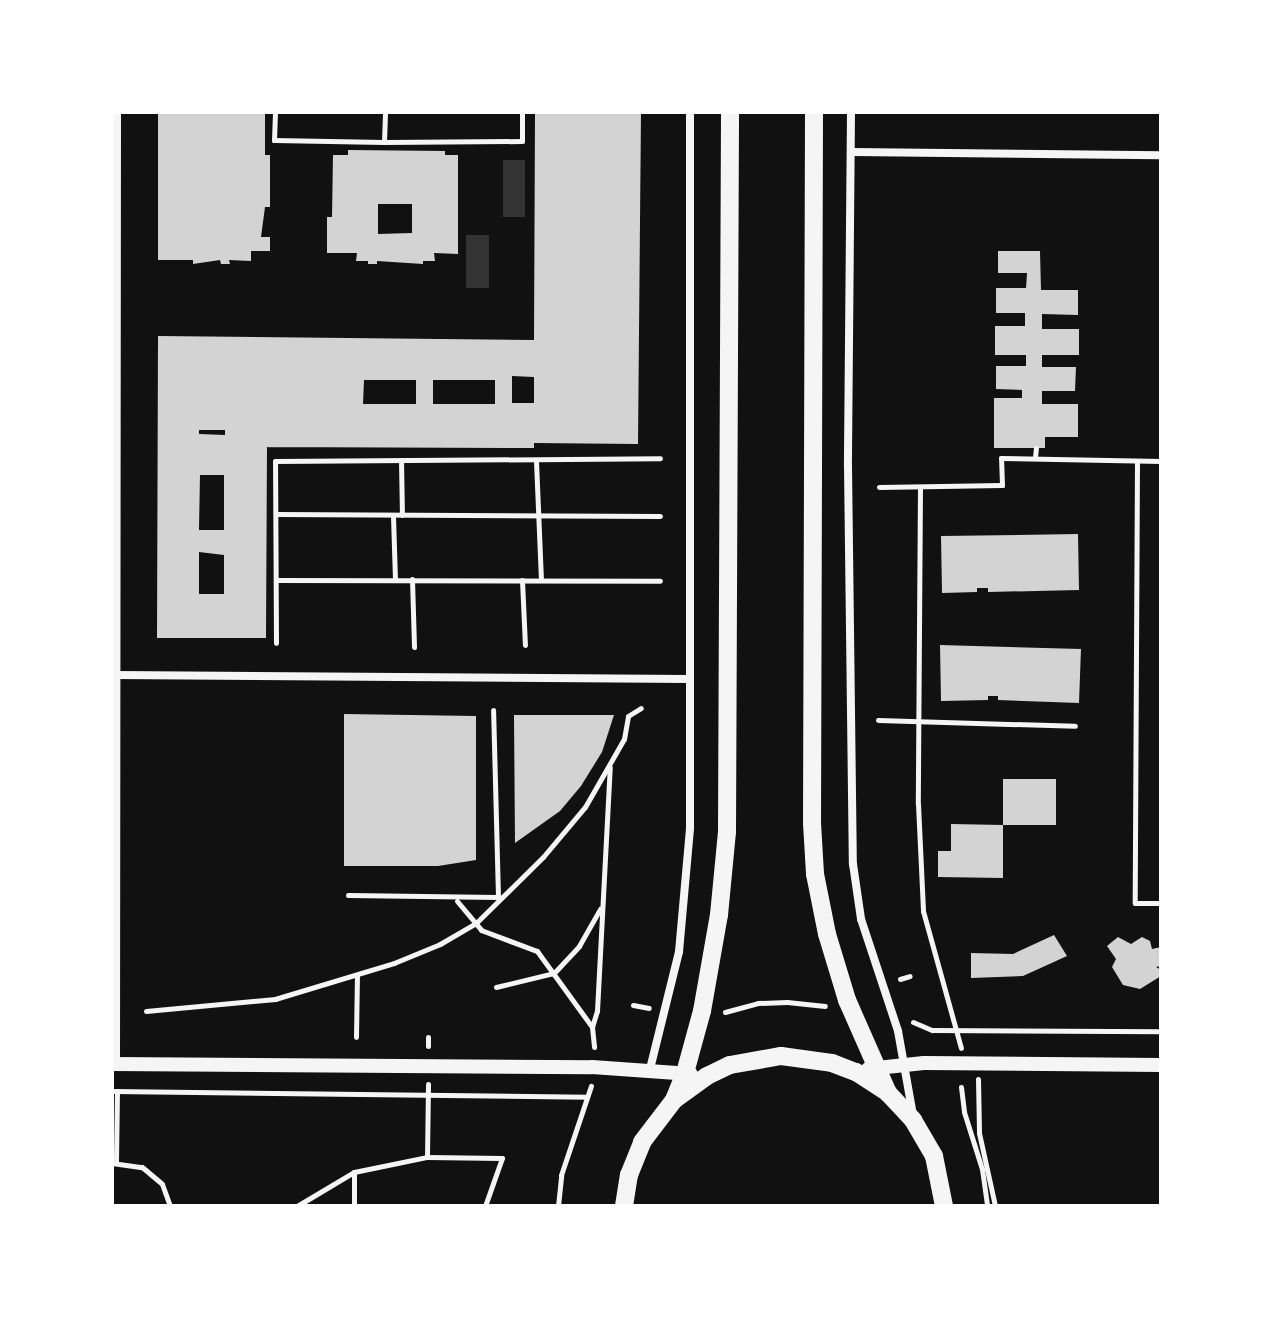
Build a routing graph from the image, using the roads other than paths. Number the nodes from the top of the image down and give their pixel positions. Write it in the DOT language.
graph roads {
  1 [pos="117,112"];
  2 [pos="690,112"];
  3 [pos="730,112"];
  4 [pos="814,112"];
  5 [pos="851,112"];
  6 [pos="852,152"];
  7 [pos="1161,155"];
  8 [pos="115,675"];
  9 [pos="689,679"];
  10 [pos="904,1063"];
  11 [pos="114,1064"];
  12 [pos="1161,1065"];
  13 [pos="876,1066"];
  14 [pos="650,1069"];
  15 [pos="856,1072"];
  16 [pos="685,1073"];
  17 [pos="707,1076"];
  18 [pos="888,1093"];
  19 [pos="674,1100"];
  20 [pos="913,1120"];
  21 [pos="624,1206"];
  22 [pos="944,1206"];
  1 -- 8 [label="street"];
  2 -- 9 [label="street"];
  3 -- 16 [label="main road"];
  4 -- 13 [label="main road"];
  5 -- 6 [label="street"];
  6 -- 7 [label="street"];
  6 -- 10 [label="street"];
  8 -- 9 [label="street"];
  8 -- 11 [label="street"];
  9 -- 14 [label="street"];
  10 -- 12 [label="street"];
  10 -- 13 [label="street"];
  10 -- 20 [label="street"];
  11 -- 14 [label="street"];
  13 -- 15 [label="street"];
  13 -- 18 [label="main road"];
  14 -- 16 [label="street"];
  15 -- 17 [label="main road"];
  15 -- 18 [label="main road"];
  16 -- 17 [label="street"];
  16 -- 19 [label="main road"];
  17 -- 19 [label="main road"];
  18 -- 20 [label="main road"];
  19 -- 21 [label="main road"];
  20 -- 22 [label="main road"];
}
